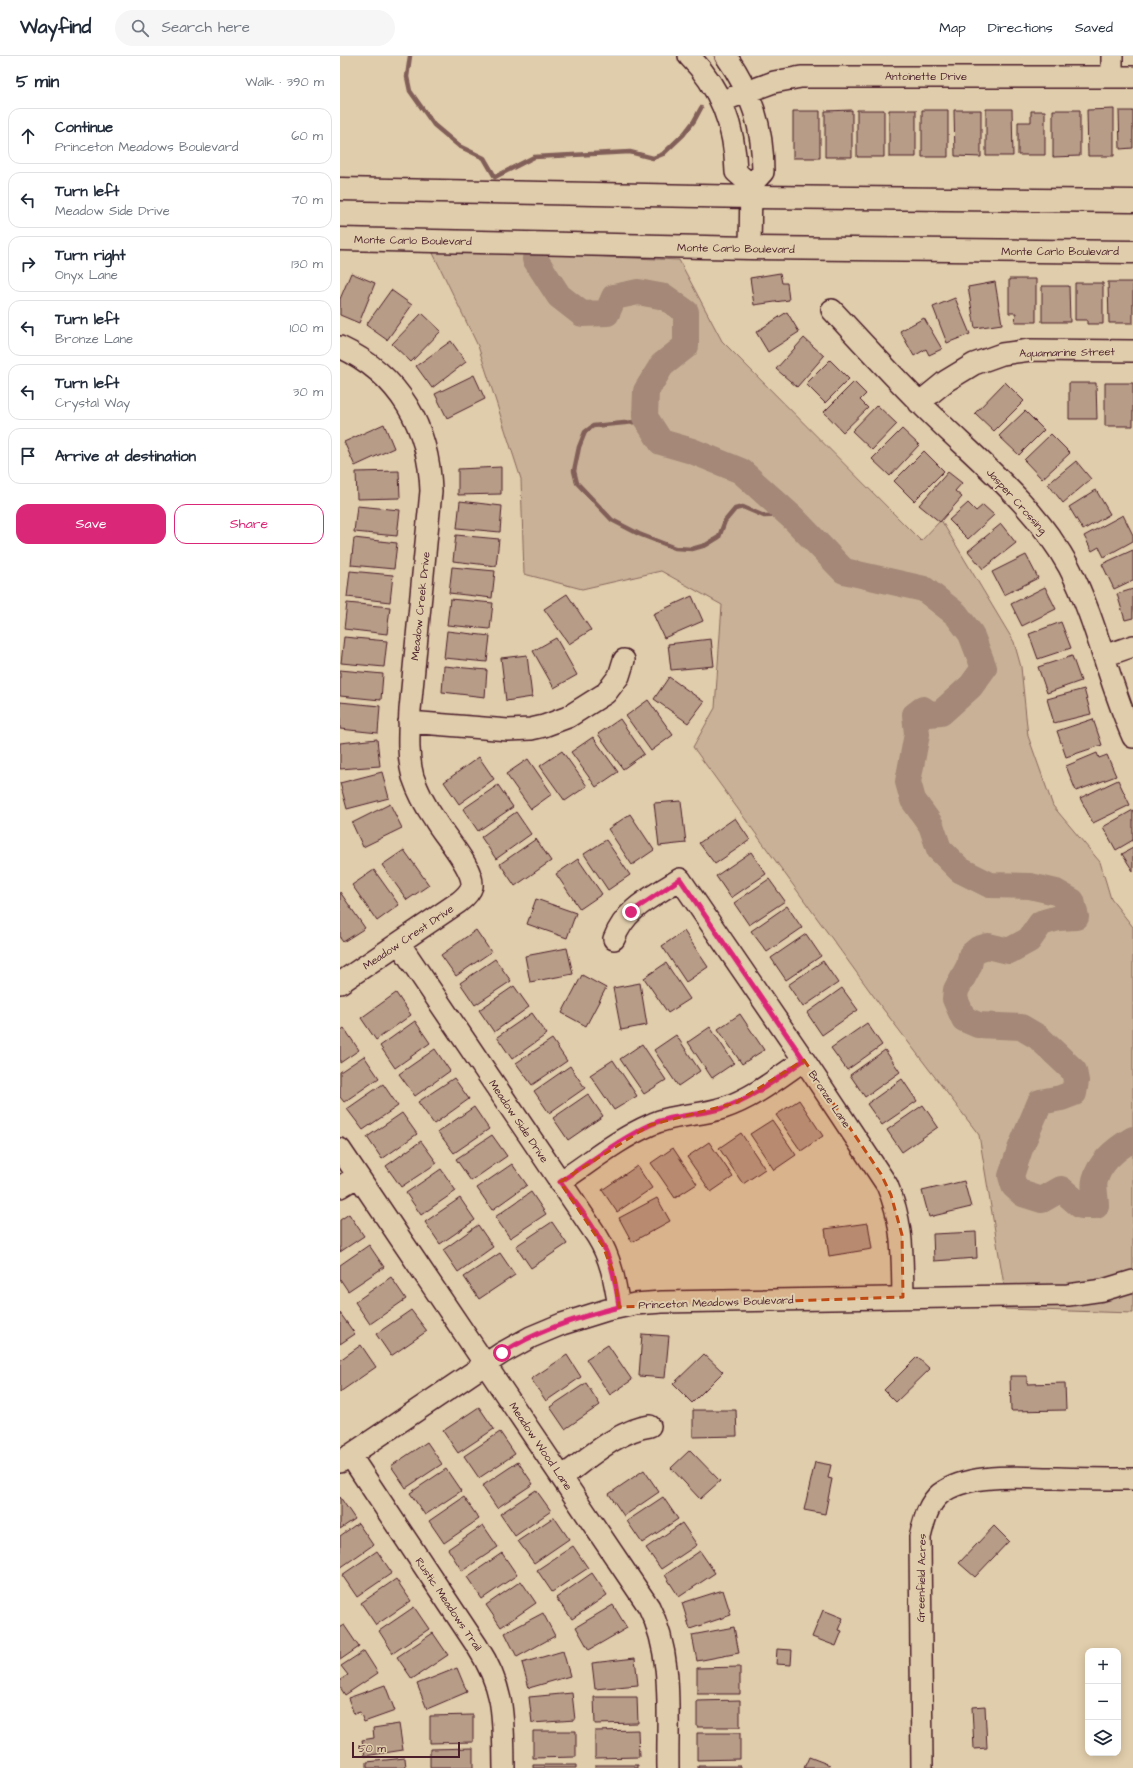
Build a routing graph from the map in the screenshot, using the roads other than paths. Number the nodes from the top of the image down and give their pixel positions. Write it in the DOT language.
graph roads {
  1 [pos="689,56"];
  2 [pos="726,56"];
  3 [pos="1112,56"];
  4 [pos="1112,76"];
  5 [pos="1133,76"];
  6 [pos="746,91"];
  7 [pos="722,101"];
  8 [pos="340,189"];
  9 [pos="751,191"];
  10 [pos="1133,201"];
  11 [pos="340,239"];
  12 [pos="750,248"];
  13 [pos="1133,252"];
  14 [pos="832,310"];
  15 [pos="340,347"];
  16 [pos="1133,351"];
  17 [pos="919,402"];
  18 [pos="1133,646"];
  19 [pos="1104,656"];
  20 [pos="624,660"];
  21 [pos="410,722"];
  22 [pos="1133,737"];
  23 [pos="472,886"];
  24 [pos="614,939"];
  25 [pos="399,943"];
  26 [pos="340,983"];
  27 [pos="804,1060"];
  28 [pos="340,1149"];
  29 [pos="358,1176"];
  30 [pos="560,1182"];
  31 [pos="340,1187"];
  32 [pos="1133,1281"];
  33 [pos="903,1297"];
  34 [pos="619,1307"];
  35 [pos="485,1364"];
  36 [pos="650,1426"];
  37 [pos="345,1458"];
  38 [pos="562,1477"];
  39 [pos="1133,1479"];
  40 [pos="504,1768"];
  41 [pos="668,1768"];
  42 [pos="922,1768"];
  1 -- 7 [label="street"];
  2 -- 6 [label="street"];
  3 -- 4 [label="street"];
  4 -- 5 [label="street, Antoinette Drive"];
  4 -- 6 [label="street, Antoinette Drive"];
  6 -- 7 [label="street, Antoinette Drive"];
  6 -- 9 [label="street"];
  7 -- 9 [label="street"];
  8 -- 9 [label="main road"];
  9 -- 10 [label="main road"];
  9 -- 12 [label="street"];
  11 -- 12 [label="main road, Monte Carlo Boulevard"];
  12 -- 13 [label="main road, Monte Carlo Boulevard"];
  14 -- 17 [label="street, Jasper Crossing"];
  15 -- 21 [label="street, Meadow Creek Drive"];
  16 -- 17 [label="street, Aquamarine Street"];
  17 -- 19 [label="street, Jasper Crossing"];
  18 -- 19 [label="street"];
  19 -- 22 [label="street, Jasper Crossing"];
  20 -- 21 [label="street"];
  21 -- 23 [label="street, Meadow Creek Drive"];
  23 -- 25 [label="street, Meadow Crest Drive"];
  24 -- 27 [label="street, Bronze Lane"];
  25 -- 26 [label="street, Meadow Crest Drive"];
  25 -- 30 [label="street, Meadow Side Drive"];
  27 -- 30 [label="street"];
  27 -- 33 [label="street, Bronze Lane"];
  28 -- 29 [label="street, Meadow Wood Lane"];
  29 -- 31 [label="street"];
  29 -- 35 [label="street, Meadow Wood Lane"];
  30 -- 34 [label="street, Meadow Side Drive"];
  32 -- 33 [label="street, Princeton Meadows Boulevard"];
  33 -- 34 [label="street, Princeton Meadows Boulevard"];
  34 -- 35 [label="street, Princeton Meadows Boulevard"];
  35 -- 37 [label="street, Princeton Meadows Boulevard"];
  35 -- 38 [label="street, Meadow Wood Lane"];
  36 -- 38 [label="street"];
  37 -- 40 [label="street, Rustic Meadows Trail"];
  38 -- 41 [label="street, Meadow Wood Lane"];
  39 -- 42 [label="street, Greenfield Acres"];
}
